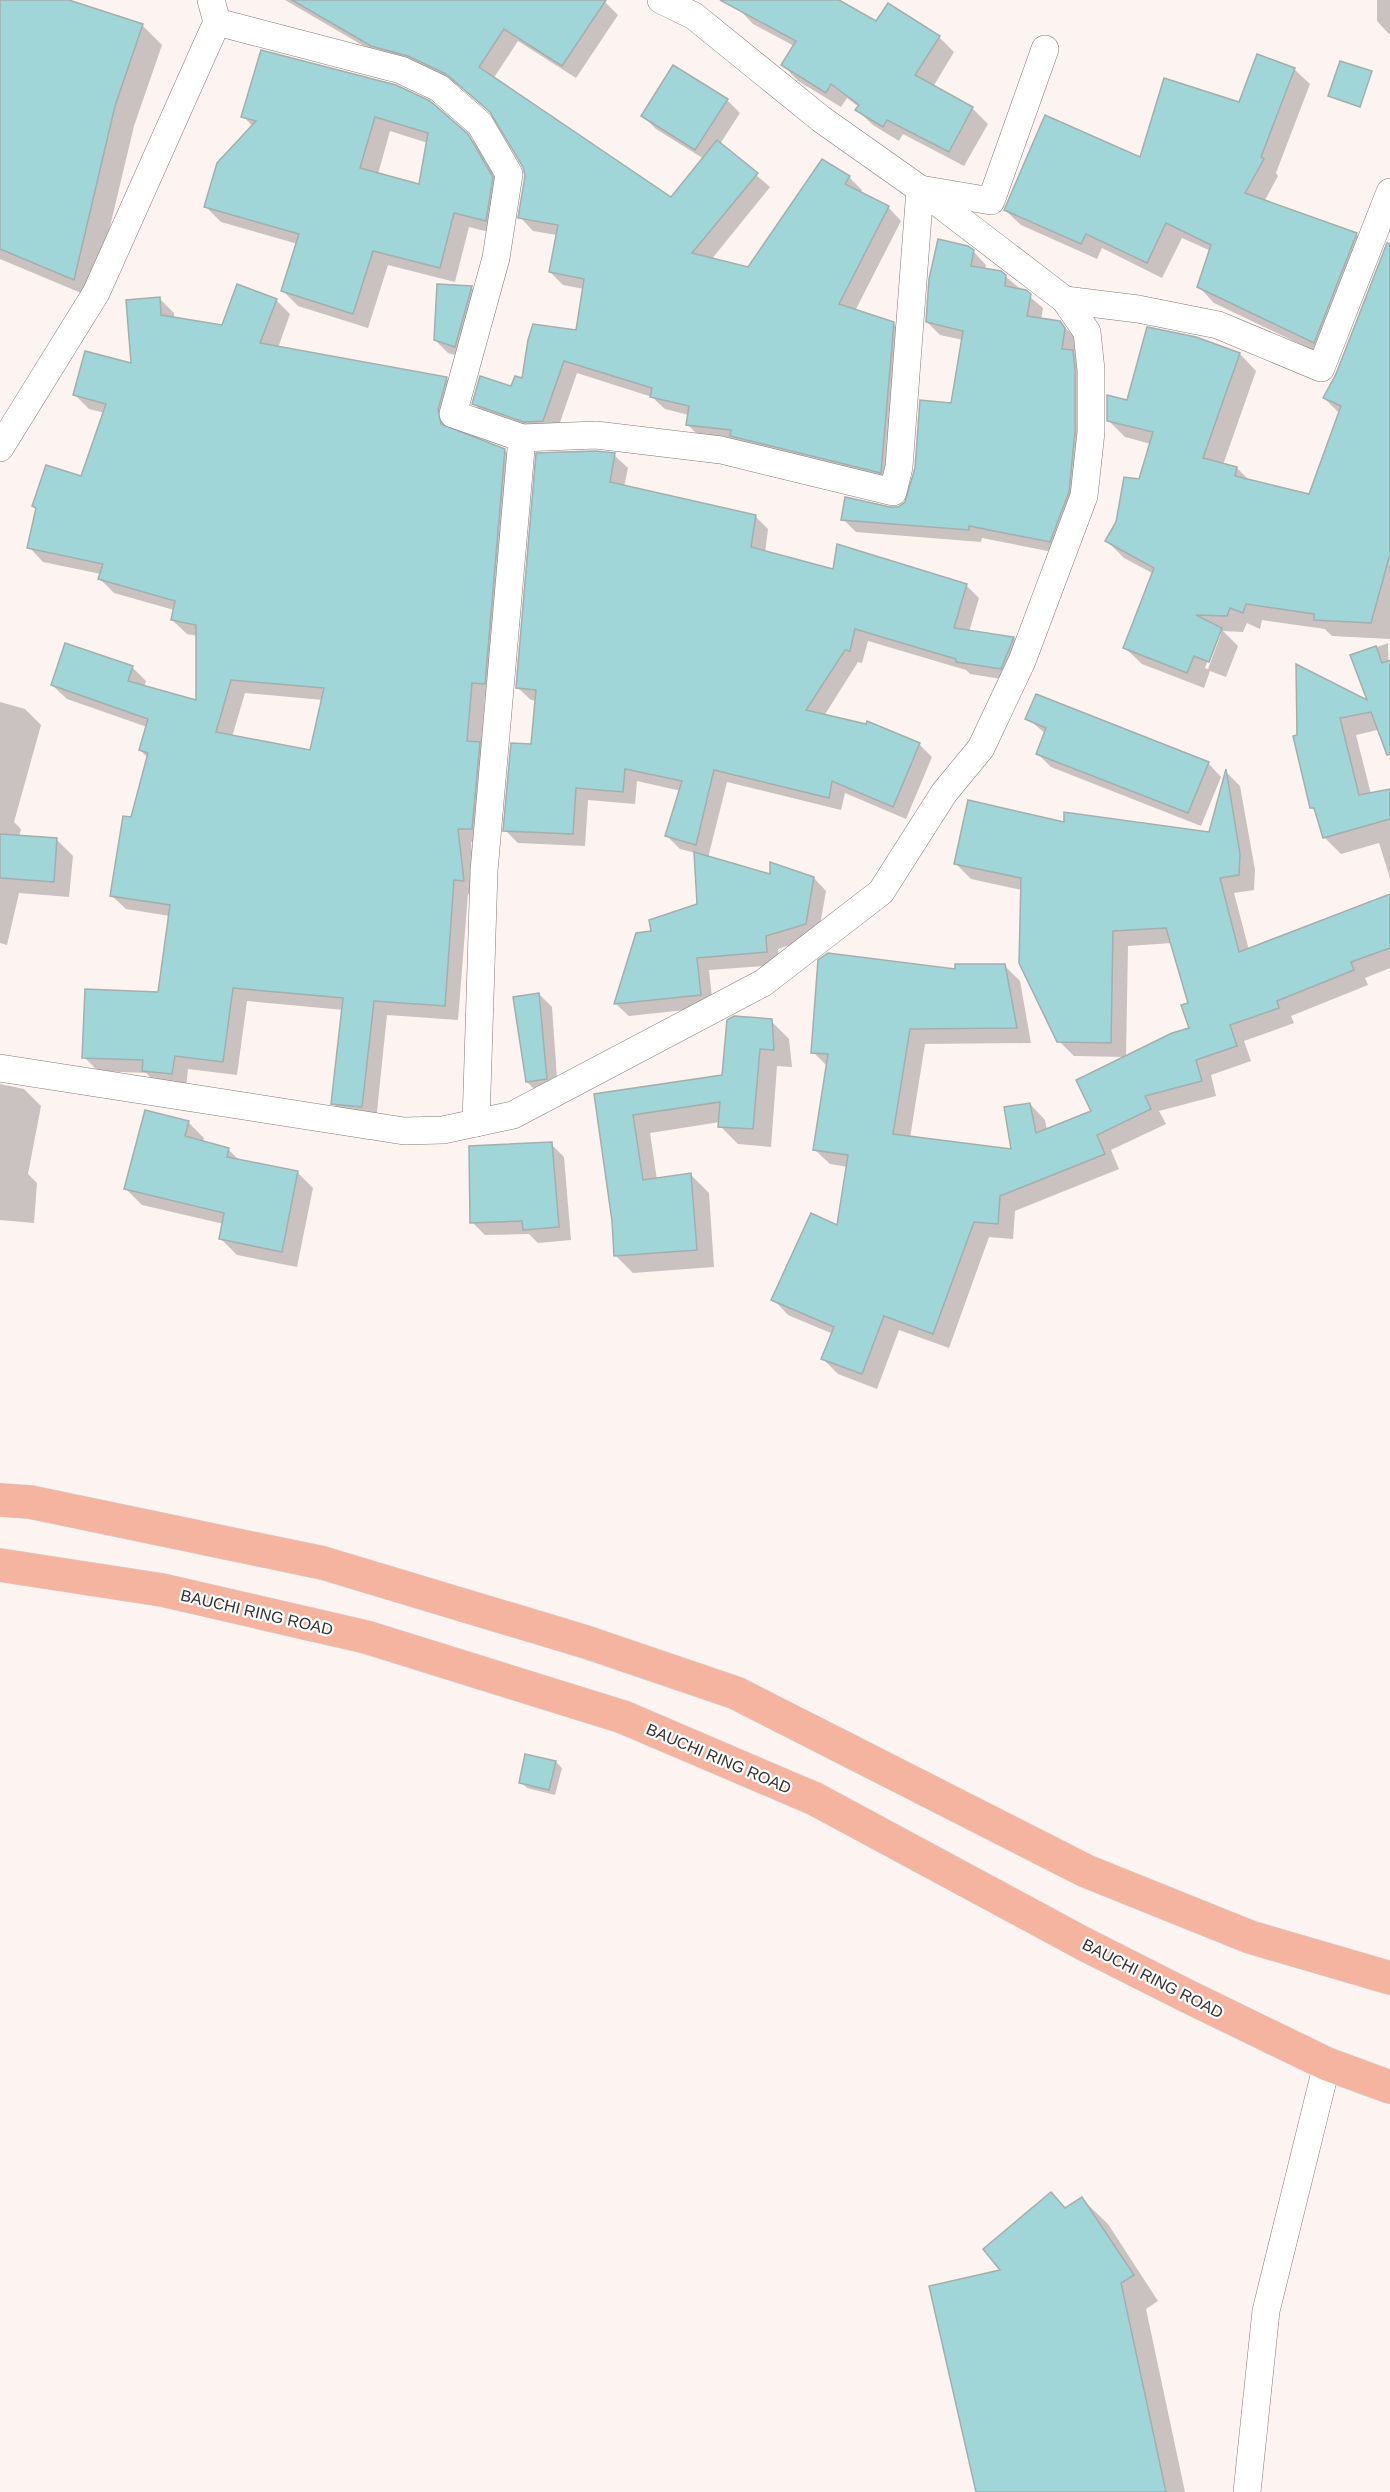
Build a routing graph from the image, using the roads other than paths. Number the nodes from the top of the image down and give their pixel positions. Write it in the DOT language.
graph roads {
  1 [pos="661,0"];
  2 [pos="698,8"];
  3 [pos="214,11"];
  4 [pos="1045,49"];
  5 [pos="920,189"];
  6 [pos="1390,192"];
  7 [pos="1065,300"];
  8 [pos="522,438"];
  9 [pos="0,448"];
  10 [pos="0,1068"];
  11 [pos="477,1124"];
  12 [pos="0,1500"];
  13 [pos="0,1565"];
  14 [pos="1390,1978"];
  15 [pos="1327,2064"];
  16 [pos="1390,2087"];
  17 [pos="1247,2492"];
  1 -- 2 [label="street"];
  2 -- 5 [label="street"];
  3 -- 8 [label="street"];
  3 -- 9 [label="street"];
  4 -- 5 [label="street"];
  5 -- 7 [label="street"];
  5 -- 8 [label="street"];
  6 -- 7 [label="street"];
  7 -- 11 [label="street"];
  8 -- 11 [label="street"];
  10 -- 11 [label="street"];
  12 -- 14 [label="main road"];
  13 -- 15 [label="main road, BAUCHI RING ROAD"];
  15 -- 16 [label="main road, BAUCHI RING ROAD"];
  15 -- 17 [label="street"];
}
